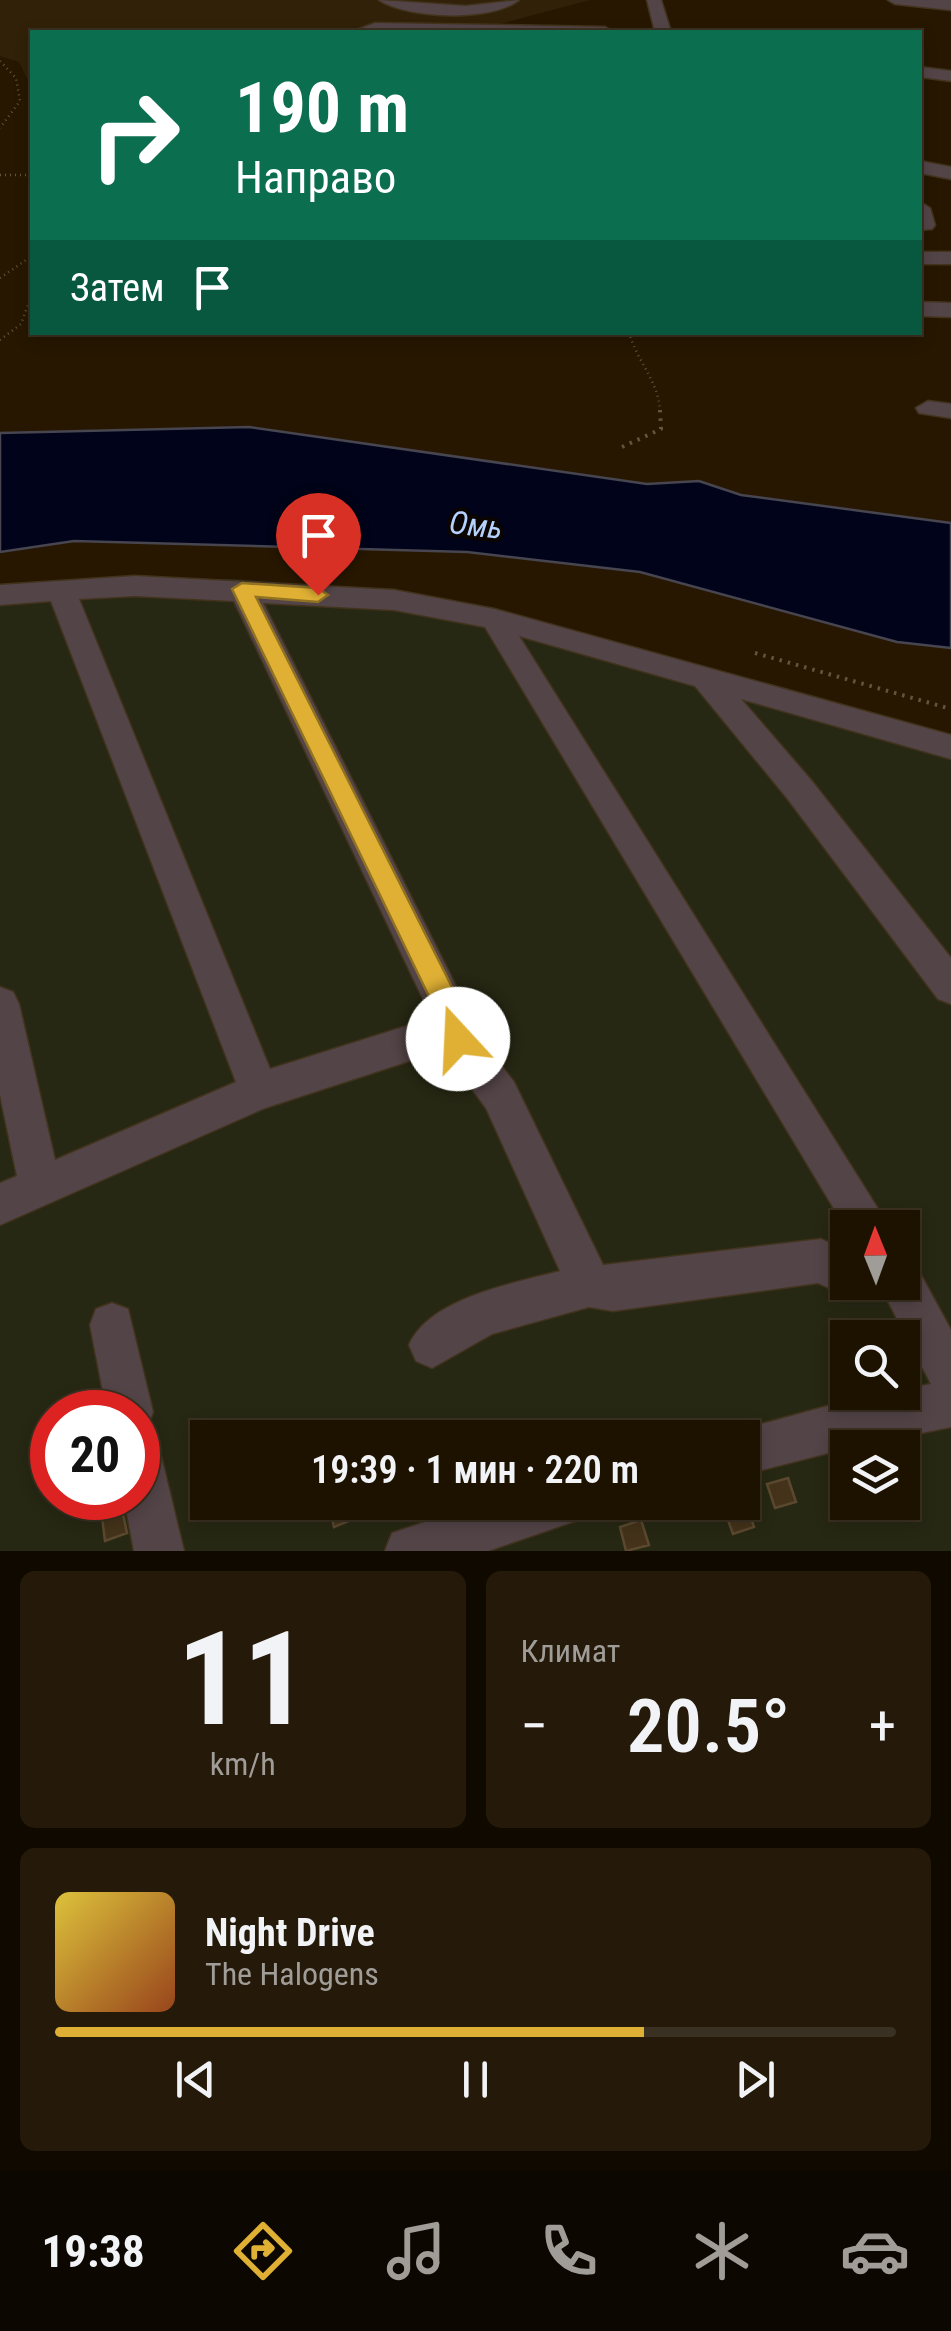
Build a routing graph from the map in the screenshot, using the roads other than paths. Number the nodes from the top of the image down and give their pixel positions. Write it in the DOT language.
graph roads {
  1 [pos="386,0"];
  2 [pos="512,0"];
  3 [pos="654,0"];
  4 [pos="896,0"];
  5 [pos="951,5"];
  6 [pos="907,23"];
  7 [pos="367,30"];
  8 [pos="528,30"];
  9 [pos="662,30"];
  10 [pos="922,58"];
  11 [pos="951,58"];
  12 [pos="922,72"];
  13 [pos="951,76"];
  14 [pos="922,153"];
  15 [pos="951,156"];
  16 [pos="922,168"];
  17 [pos="951,172"];
  18 [pos="922,258"];
  19 [pos="951,258"];
  20 [pos="922,309"];
  21 [pos="951,310"];
  22 [pos="242,589"];
  23 [pos="61,590"];
  24 [pos="0,595"];
  25 [pos="494,619"];
  26 [pos="705,677"];
  27 [pos="951,748"];
  28 [pos="951,987"];
  29 [pos="0,1004"];
  30 [pos="458,1039"];
  31 [pos="259,1090"];
  32 [pos="40,1186"];
  33 [pos="0,1204"];
  34 [pos="858,1210"];
  35 [pos="830,1266"];
  36 [pos="589,1285"];
  37 [pos="910,1300"];
  38 [pos="112,1326"];
  39 [pos="432,1345"];
  40 [pos="951,1375"];
  41 [pos="125,1390"];
  42 [pos="951,1404"];
  43 [pos="760,1447"];
  44 [pos="153,1520"];
  45 [pos="507,1520"];
  46 [pos="159,1551"];
  47 [pos="410,1551"];
  1 -- 2 [label="street"];
  3 -- 9 [label="street"];
  4 -- 5 [label="street"];
  4 -- 6 [label="street"];
  7 -- 8 [label="street"];
  10 -- 11 [label="street"];
  12 -- 13 [label="street"];
  14 -- 15 [label="street"];
  16 -- 17 [label="street"];
  18 -- 19 [label="street"];
  20 -- 21 [label="street"];
  22 -- 23 [label="street"];
  22 -- 25 [label="street"];
  22 -- 30 [label="street"];
  23 -- 24 [label="street"];
  23 -- 31 [label="street"];
  25 -- 26 [label="street"];
  25 -- 34 [label="street"];
  26 -- 27 [label="street"];
  26 -- 28 [label="street"];
  29 -- 32 [label="street"];
  30 -- 31 [label="street"];
  30 -- 36 [label="street"];
  31 -- 32 [label="street"];
  32 -- 33 [label="street"];
  35 -- 36 [label="street"];
  36 -- 39 [label="street"];
  37 -- 40 [label="street"];
  38 -- 41 [label="street"];
  42 -- 43 [label="street"];
  44 -- 46 [label="street"];
  45 -- 47 [label="street"];
}
